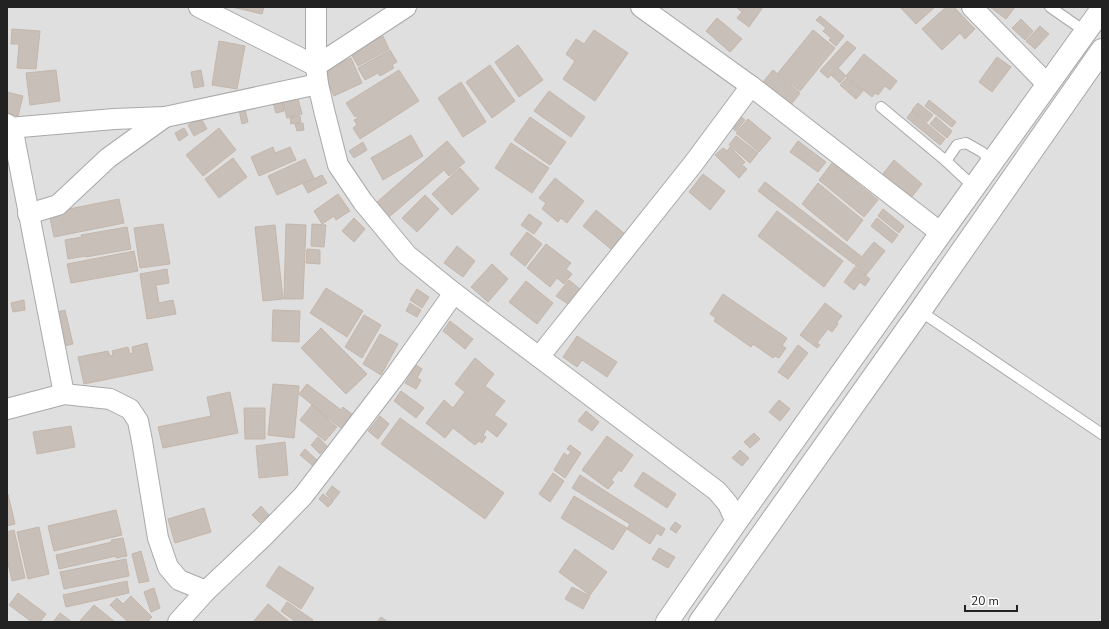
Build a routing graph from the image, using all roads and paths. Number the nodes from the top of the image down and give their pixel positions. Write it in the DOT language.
graph roads {
  1 [pos="199,7"];
  2 [pos="316,7"];
  3 [pos="406,7"];
  4 [pos="641,7"];
  5 [pos="972,7"];
  6 [pos="1050,7"];
  7 [pos="1102,9"];
  8 [pos="1086,32"];
  9 [pos="1102,50"];
  10 [pos="317,75"];
  11 [pos="1048,85"];
  12 [pos="751,86"];
  13 [pos="881,107"];
  14 [pos="164,117"];
  15 [pos="8,126"];
  16 [pos="946,161"];
  17 [pos="992,162"];
  18 [pos="974,187"];
  19 [pos="28,214"];
  20 [pos="941,233"];
  21 [pos="454,293"];
  22 [pos="920,311"];
  23 [pos="539,357"];
  24 [pos="64,394"];
  25 [pos="7,409"];
  26 [pos="1102,434"];
  27 [pos="736,522"];
  28 [pos="206,591"];
  29 [pos="178,622"];
  30 [pos="667,622"];
  31 [pos="700,622"];
  1 -- 10 [label="street"];
  2 -- 10 [label="street"];
  3 -- 10 [label="street"];
  4 -- 12 [label="street"];
  5 -- 11 [label="street"];
  6 -- 8 [label="lane"];
  7 -- 8 [label="street"];
  8 -- 11 [label="street"];
  9 -- 22 [label="street"];
  10 -- 14 [label="street"];
  10 -- 21 [label="street"];
  11 -- 17 [label="street"];
  12 -- 20 [label="street"];
  12 -- 23 [label="street"];
  13 -- 16 [label="lane"];
  14 -- 15 [label="street"];
  14 -- 19 [label="street"];
  15 -- 19 [label="street"];
  16 -- 17 [label="lane"];
  16 -- 18 [label="lane"];
  17 -- 18 [label="street"];
  18 -- 20 [label="street"];
  19 -- 24 [label="street"];
  20 -- 27 [label="street"];
  21 -- 23 [label="street"];
  21 -- 28 [label="street"];
  22 -- 26 [label="lane"];
  22 -- 31 [label="street"];
  23 -- 27 [label="street"];
  24 -- 25 [label="street"];
  24 -- 28 [label="street"];
  27 -- 30 [label="street"];
  28 -- 29 [label="street"];
}
